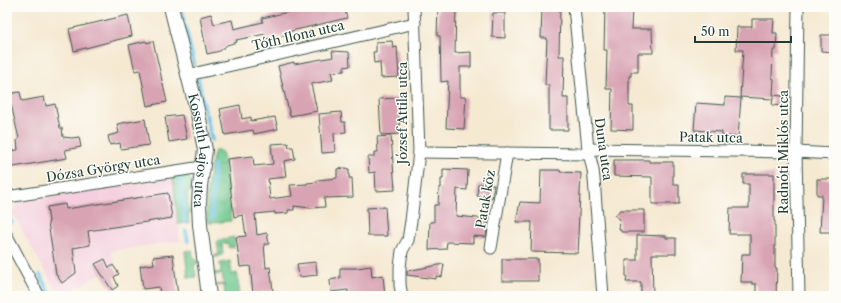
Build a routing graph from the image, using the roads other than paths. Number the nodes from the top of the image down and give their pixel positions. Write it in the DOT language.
graph roads {
  1 [pos="172,7"];
  2 [pos="414,7"];
  3 [pos="574,7"];
  4 [pos="798,7"];
  5 [pos="415,23"];
  6 [pos="188,75"];
  7 [pos="588,151"];
  8 [pos="419,152"];
  9 [pos="796,152"];
  10 [pos="507,153"];
  11 [pos="834,154"];
  12 [pos="202,167"];
  13 [pos="7,197"];
  14 [pos="7,236"];
  15 [pos="491,248"];
  16 [pos="39,296"];
  17 [pos="209,296"];
  18 [pos="402,296"];
  19 [pos="603,296"];
  20 [pos="799,296"];
  1 -- 6 [label="street, Kossuth Lajos utca"];
  2 -- 5 [label="street, József Attila utca"];
  3 -- 7 [label="street, Duna utca"];
  4 -- 9 [label="street, Radnóti Miklós utca"];
  5 -- 6 [label="street, Tóth Ilona utca"];
  5 -- 8 [label="street, József Attila utca"];
  6 -- 12 [label="street, Kossuth Lajos utca"];
  7 -- 9 [label="street, Patak utca"];
  7 -- 10 [label="street, Patak utca"];
  7 -- 19 [label="street, Duna utca"];
  8 -- 10 [label="street, Patak utca"];
  8 -- 18 [label="street, József Attila utca"];
  9 -- 11 [label="street, Patak utca"];
  9 -- 20 [label="street, Radnóti Miklós utca"];
  10 -- 15 [label="street, Patak köz"];
  12 -- 13 [label="street, Dózsa György utca"];
  12 -- 17 [label="street, Kossuth Lajos utca"];
  14 -- 16 [label="street"];
}
